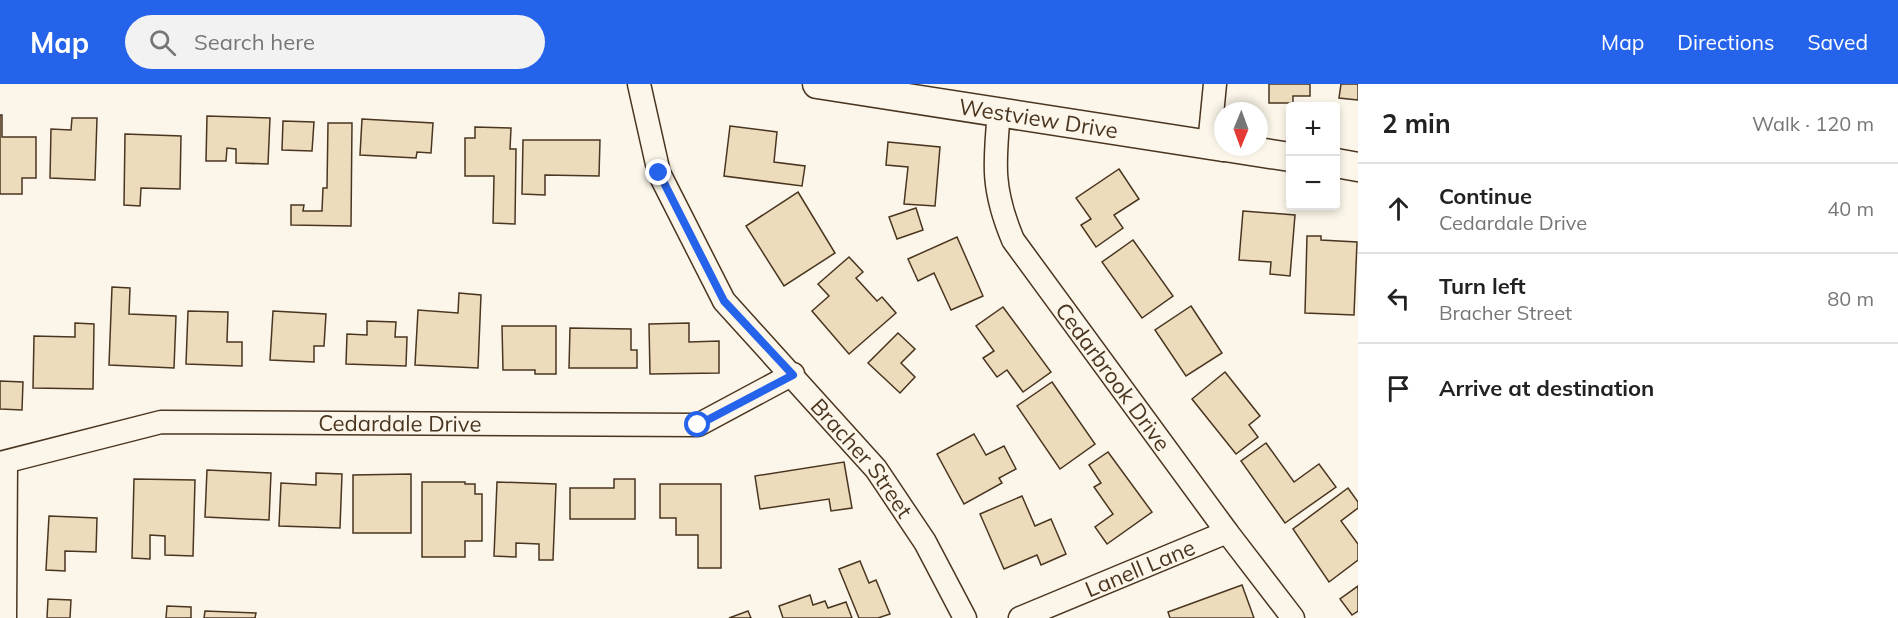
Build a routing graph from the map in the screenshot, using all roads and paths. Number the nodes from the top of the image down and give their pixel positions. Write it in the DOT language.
graph roads {
  1 [pos="639,84"];
  2 [pos="817,84"];
  3 [pos="1215,84"];
  4 [pos="880,89"];
  5 [pos="1216,102"];
  6 [pos="999,112"];
  7 [pos="1214,145"];
  8 [pos="1268,154"];
  9 [pos="1286,156"];
  10 [pos="1340,164"];
  11 [pos="1358,167"];
  12 [pos="793,375"];
  13 [pos="3,463"];
  14 [pos="1227,532"];
  15 [pos="5,618"];
  16 [pos="966,618"];
  17 [pos="1020,618"];
  18 [pos="1293,618"];
  1 -- 12 [label="street, Bracher Street"];
  2 -- 4 [label="main road, Westview Drive"];
  3 -- 5 [label="street"];
  4 -- 6 [label="main road, Westview Drive"];
  6 -- 7 [label="main road, Westview Drive"];
  6 -- 14 [label="street, Cedarbrook Drive"];
  8 -- 9 [label="main road, Westview Drive"];
  10 -- 11 [label="main road"];
  12 -- 13 [label="street, Cedardale Drive"];
  12 -- 16 [label="street, Bracher Street"];
  13 -- 15 [label="street"];
  14 -- 17 [label="street, Lanell Lane"];
  14 -- 18 [label="street, Cedarbrook Drive"];
}
